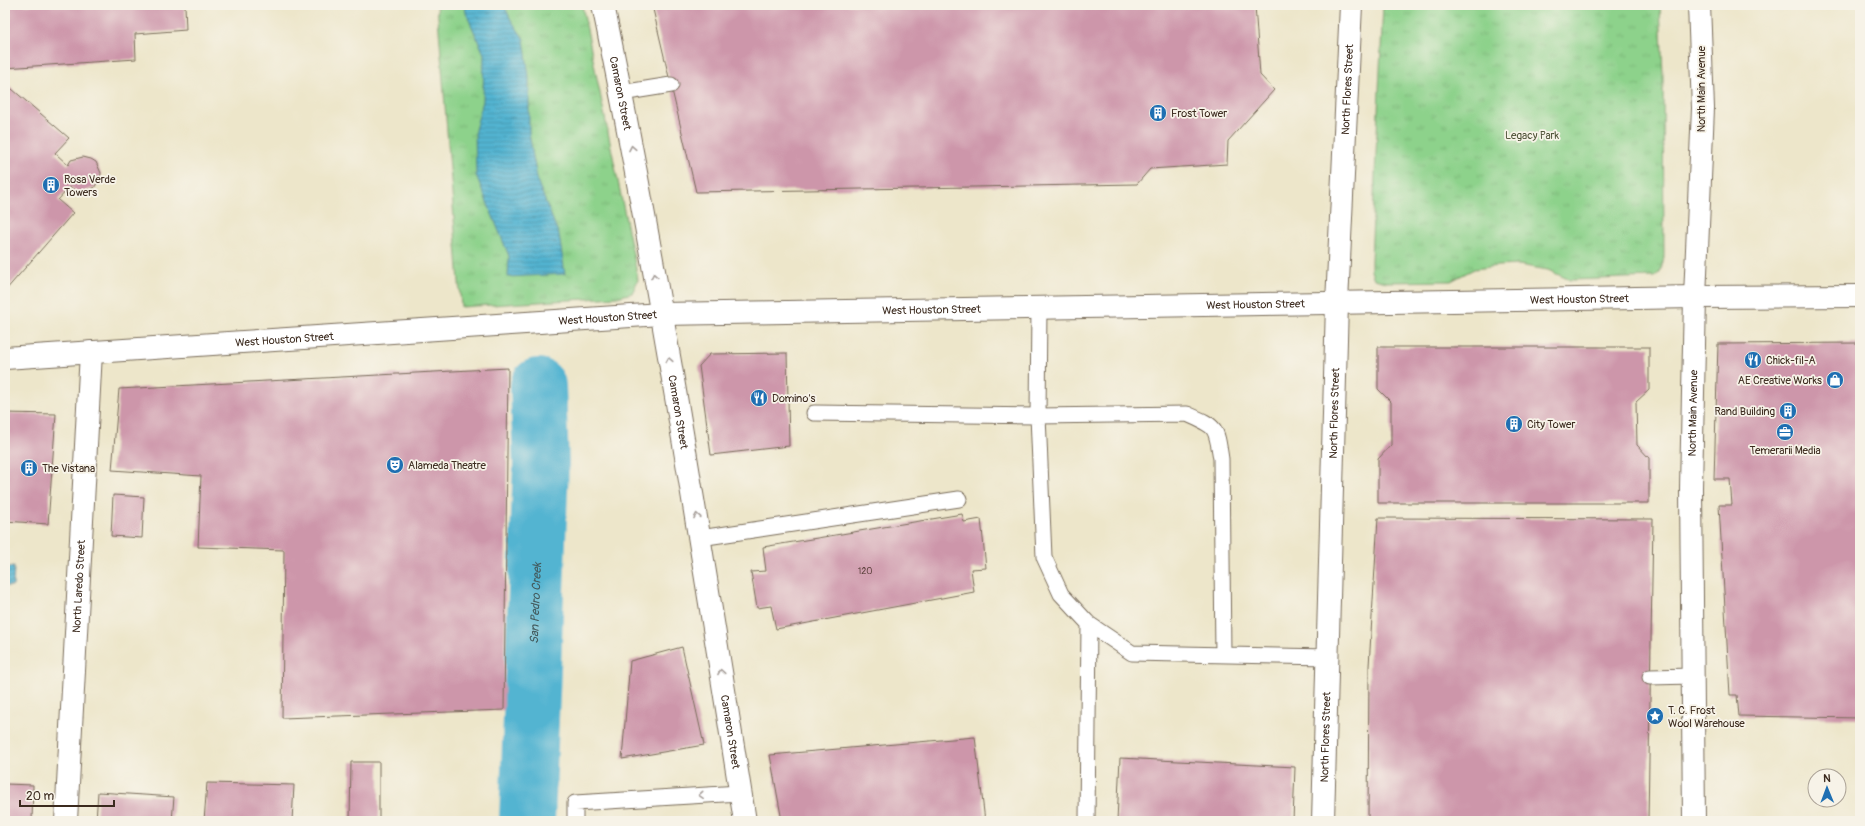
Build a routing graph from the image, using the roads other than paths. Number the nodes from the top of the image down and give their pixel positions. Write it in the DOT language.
graph roads {
  1 [pos="602,5"];
  2 [pos="1351,5"];
  3 [pos="1699,5"];
  4 [pos="671,85"];
  5 [pos="621,94"];
  6 [pos="1860,296"];
  7 [pos="1695,297"];
  8 [pos="1337,302"];
  9 [pos="1039,307"];
  10 [pos="660,314"];
  11 [pos="91,352"];
  12 [pos="5,358"];
  13 [pos="814,413"];
  14 [pos="1038,416"];
  15 [pos="959,499"];
  16 [pos="700,538"];
  17 [pos="1090,624"];
  18 [pos="1223,655"];
  19 [pos="1328,657"];
  20 [pos="1693,676"];
  21 [pos="1650,677"];
  22 [pos="740,793"];
  23 [pos="66,821"];
  24 [pos="574,821"];
  25 [pos="745,821"];
  26 [pos="1086,821"];
  27 [pos="1323,821"];
  28 [pos="1694,821"];
  1 -- 5 [label="street, Camaron Street"];
  2 -- 8 [label="street, North Flores Street"];
  3 -- 7 [label="street, North Main Avenue"];
  4 -- 5 [label="lane"];
  10 -- 5 [label="street, Camaron Street, one-way"];
  6 -- 7 [label="street, West Houston Street"];
  7 -- 8 [label="street, West Houston Street"];
  7 -- 20 [label="street, North Main Avenue"];
  8 -- 9 [label="street, West Houston Street"];
  8 -- 19 [label="street, North Flores Street"];
  9 -- 10 [label="street, West Houston Street"];
  9 -- 14 [label="lane"];
  10 -- 11 [label="street, West Houston Street"];
  16 -- 10 [label="street, Camaron Street, one-way"];
  11 -- 12 [label="street, West Houston Street"];
  11 -- 23 [label="street, North Laredo Street"];
  13 -- 14 [label="lane"];
  14 -- 17 [label="lane"];
  14 -- 18 [label="lane"];
  15 -- 16 [label="lane"];
  22 -- 16 [label="street, Camaron Street, one-way"];
  17 -- 18 [label="lane"];
  17 -- 26 [label="lane"];
  18 -- 19 [label="lane"];
  19 -- 27 [label="street, North Flores Street"];
  20 -- 21 [label="lane"];
  20 -- 28 [label="street, North Main Avenue"];
  22 -- 24 [label="lane, one-way"];
  22 -- 25 [label="street, Camaron Street"];
}
